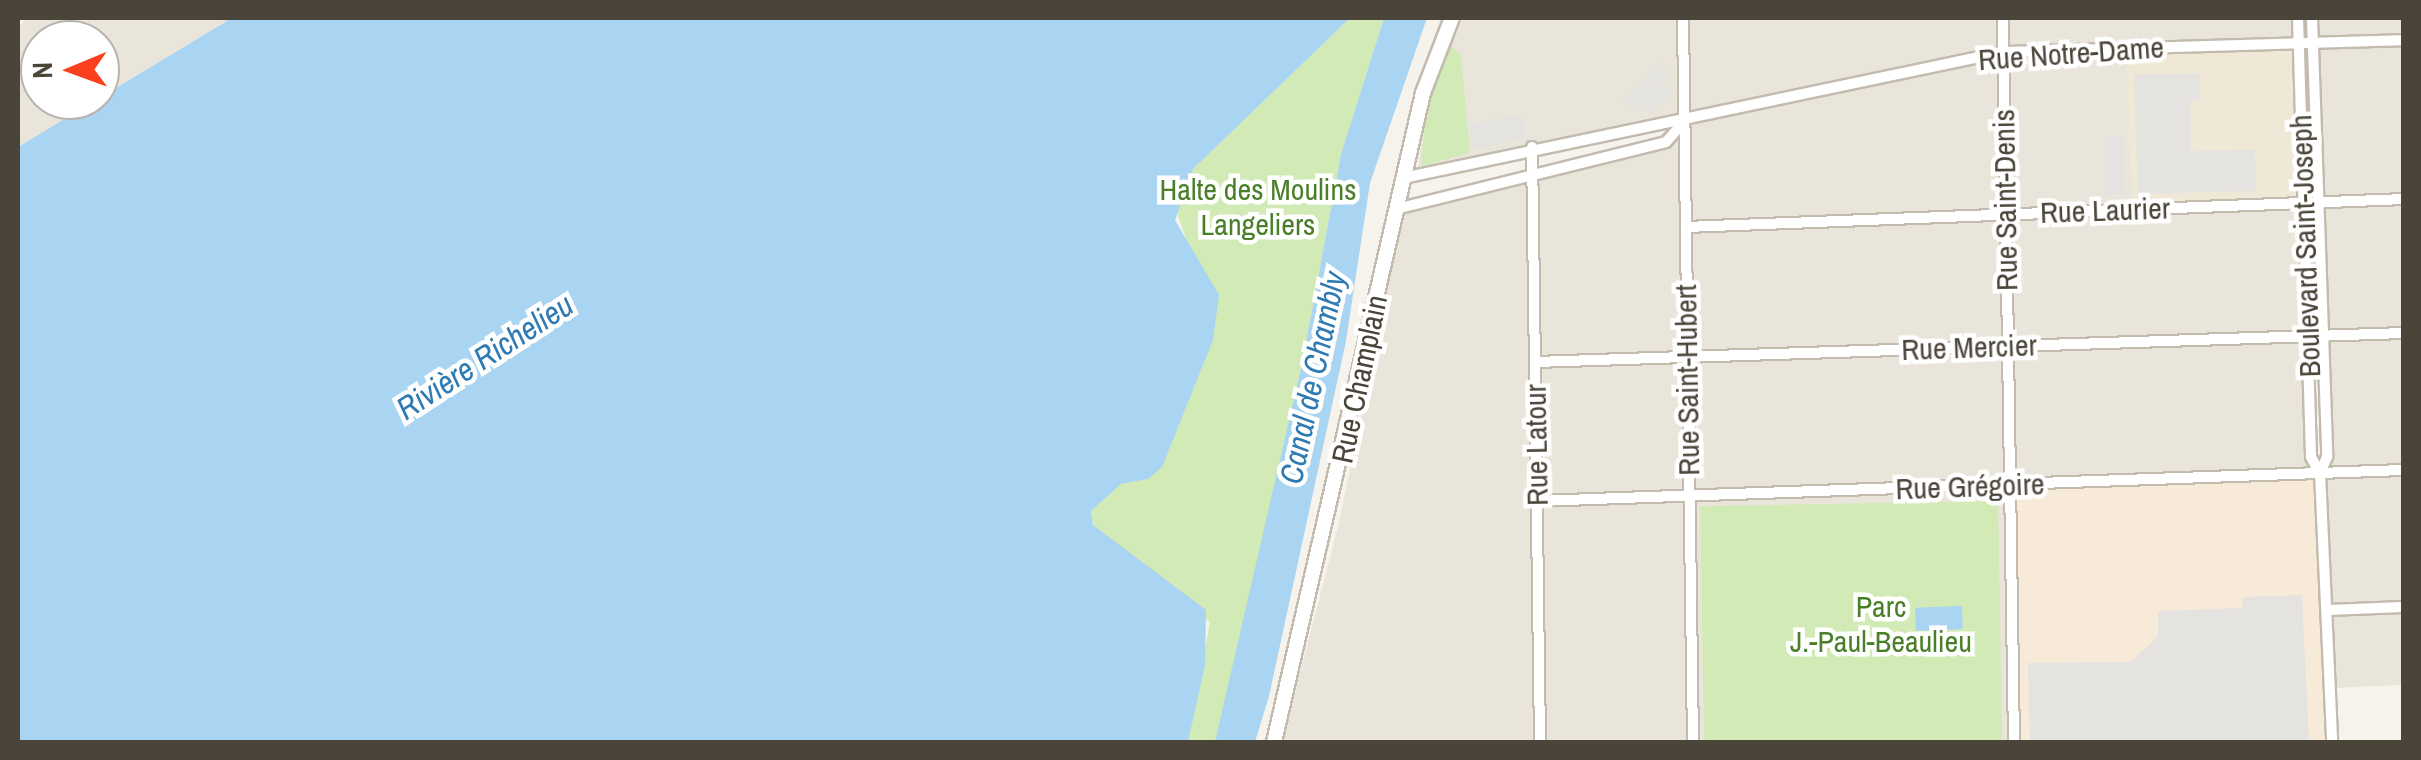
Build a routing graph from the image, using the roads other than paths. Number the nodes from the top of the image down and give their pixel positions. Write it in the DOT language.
graph roads {
  1 [pos="1452,18"];
  2 [pos="1684,18"];
  3 [pos="2003,18"];
  4 [pos="2298,18"];
  5 [pos="2312,18"];
  6 [pos="2404,40"];
  7 [pos="2299,42"];
  8 [pos="2312,42"];
  9 [pos="2003,52"];
  10 [pos="1684,121"];
  11 [pos="1532,146"];
  12 [pos="1533,171"];
  13 [pos="1403,178"];
  14 [pos="2404,199"];
  15 [pos="2304,202"];
  16 [pos="2319,202"];
  17 [pos="1396,209"];
  18 [pos="2005,214"];
  19 [pos="1686,226"];
  20 [pos="2404,333"];
  21 [pos="2308,336"];
  22 [pos="2324,336"];
  23 [pos="2006,346"];
  24 [pos="1687,357"];
  25 [pos="1535,362"];
  26 [pos="2404,470"];
  27 [pos="2320,473"];
  28 [pos="2008,484"];
  29 [pos="1689,496"];
  30 [pos="1537,501"];
  31 [pos="2404,607"];
  32 [pos="2326,610"];
  33 [pos="1274,742"];
  34 [pos="1540,742"];
  35 [pos="1693,742"];
  36 [pos="2014,742"];
  37 [pos="2332,742"];
  1 -- 13 [label="street, Rue Champlain"];
  2 -- 10 [label="street, Rue Saint-Hubert"];
  3 -- 9 [label="street, Rue Saint-Denis"];
  4 -- 7 [label="street, Boulevard Saint-Joseph"];
  5 -- 8 [label="street, Boulevard Saint-Joseph"];
  6 -- 8 [label="street, Rue Notre-Dame"];
  7 -- 8 [label="street, Rue Notre-Dame"];
  7 -- 9 [label="street, Rue Notre-Dame"];
  7 -- 15 [label="street, Boulevard Saint-Joseph"];
  8 -- 16 [label="street, Boulevard Saint-Joseph"];
  9 -- 10 [label="street, Rue Notre-Dame"];
  9 -- 18 [label="street, Rue Saint-Denis"];
  10 -- 11 [label="street, Rue Notre-Dame"];
  10 -- 12 [label="street, Rue Notre-Dame"];
  10 -- 19 [label="street, Rue Saint-Hubert"];
  11 -- 12 [label="street, Rue Latour"];
  11 -- 13 [label="street, Rue Notre-Dame"];
  12 -- 17 [label="street, Rue Notre-Dame"];
  12 -- 25 [label="street, Rue Latour"];
  13 -- 17 [label="street, Rue Champlain"];
  14 -- 16 [label="street, Rue Laurier"];
  15 -- 16 [label="street, Rue Laurier"];
  15 -- 18 [label="street, Rue Laurier"];
  15 -- 21 [label="street, Boulevard Saint-Joseph"];
  16 -- 22 [label="street, Boulevard Saint-Joseph"];
  17 -- 33 [label="street, Rue Champlain"];
  18 -- 19 [label="street, Rue Laurier"];
  18 -- 23 [label="street, Rue Saint-Denis"];
  19 -- 24 [label="street, Rue Saint-Hubert"];
  20 -- 22 [label="street, Rue Mercier"];
  21 -- 22 [label="street, Rue Mercier"];
  21 -- 23 [label="street, Rue Mercier"];
  21 -- 27 [label="street, Boulevard Saint-Joseph"];
  22 -- 27 [label="street, Boulevard Saint-Joseph"];
  23 -- 24 [label="street, Rue Mercier"];
  23 -- 28 [label="street, Rue Saint-Denis"];
  24 -- 25 [label="street, Rue Mercier"];
  24 -- 29 [label="street, Rue Saint-Hubert"];
  25 -- 30 [label="street, Rue Latour"];
  26 -- 27 [label="street, Rue Grégoire"];
  27 -- 28 [label="street, Rue Grégoire"];
  27 -- 32 [label="street, Boulevard Saint-Joseph"];
  28 -- 29 [label="street, Rue Grégoire"];
  28 -- 36 [label="street, Rue Saint-Denis"];
  29 -- 30 [label="street, Rue Grégoire"];
  29 -- 35 [label="street, Rue Saint-Hubert"];
  30 -- 34 [label="street, Rue Latour"];
  31 -- 32 [label="street"];
  32 -- 37 [label="street, Boulevard Saint-Joseph"];
}
